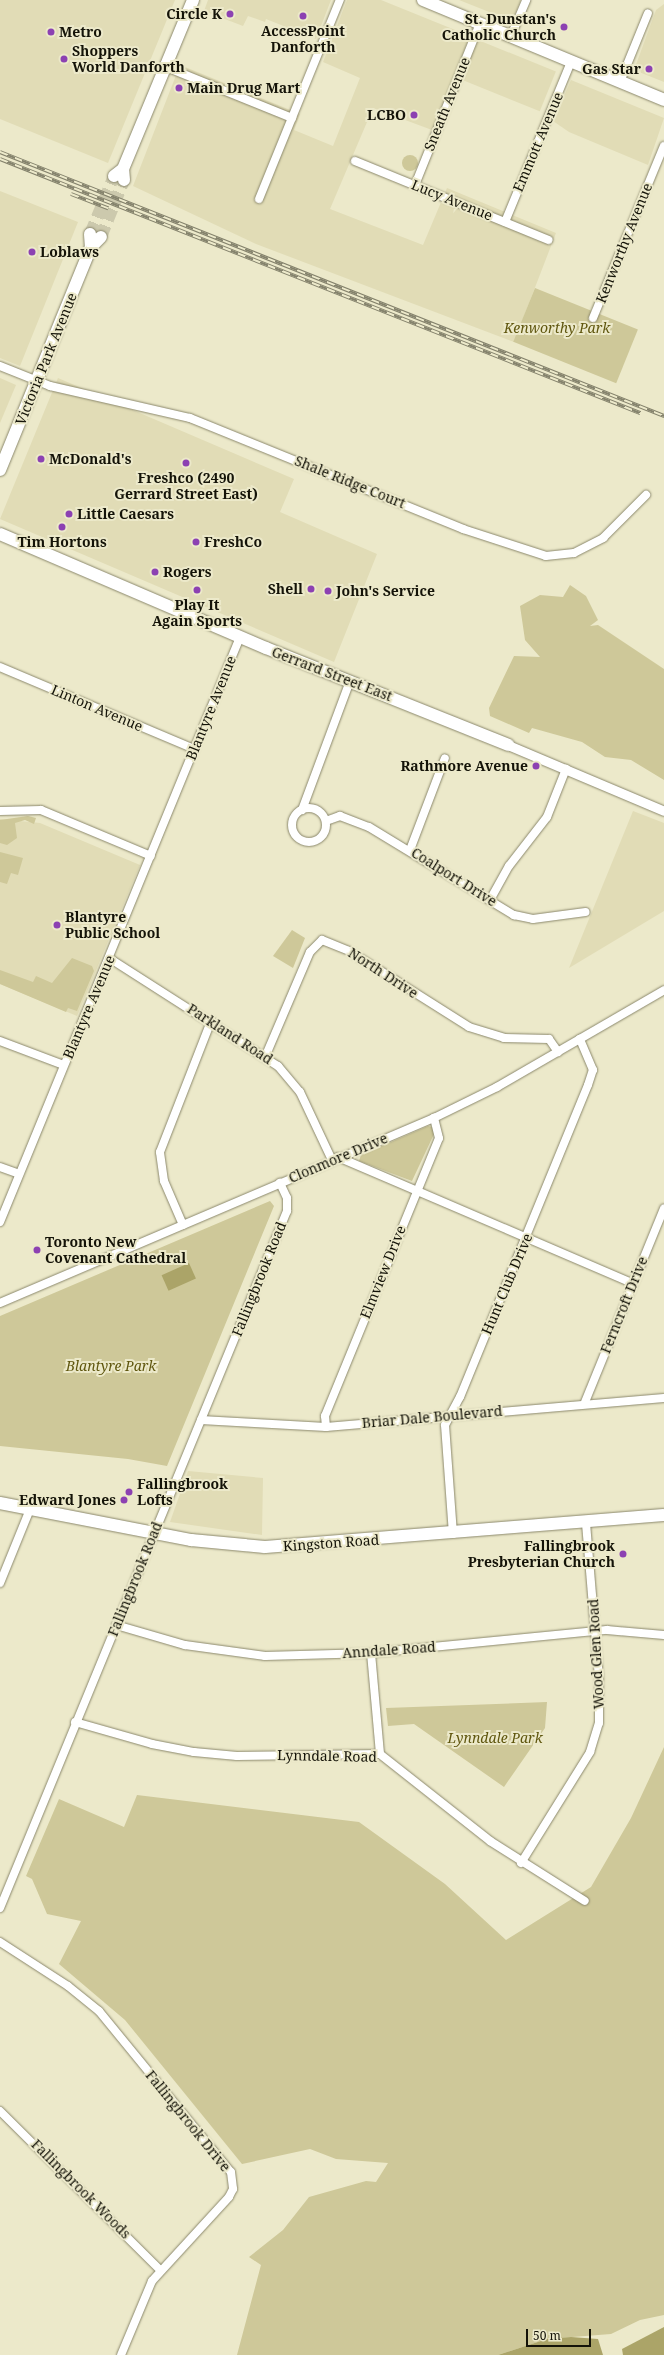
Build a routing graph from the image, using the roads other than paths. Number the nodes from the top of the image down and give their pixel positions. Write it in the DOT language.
graph roads {
  1 [pos="193,0"];
  2 [pos="340,0"];
  3 [pos="424,0"];
  4 [pos="526,0"];
  5 [pos="648,13"];
  6 [pos="480,23"];
  7 [pos="511,36"];
  8 [pos="571,62"];
  9 [pos="166,66"];
  10 [pos="620,82"];
  11 [pos="664,100"];
  12 [pos="292,118"];
  13 [pos="664,146"];
  14 [pos="355,161"];
  15 [pos="120,175"];
  16 [pos="415,185"];
  17 [pos="259,200"];
  18 [pos="505,222"];
  19 [pos="96,236"];
  20 [pos="549,240"];
  21 [pos="594,318"];
  22 [pos="0,366"];
  23 [pos="36,382"];
  24 [pos="0,470"];
  25 [pos="646,495"];
  26 [pos="0,534"];
  27 [pos="240,637"];
  28 [pos="0,667"];
  29 [pos="350,681"];
  30 [pos="508,745"];
  31 [pos="194,749"];
  32 [pos="444,758"];
  33 [pos="566,769"];
  34 [pos="302,810"];
  35 [pos="0,811"];
  36 [pos="664,811"];
  37 [pos="326,821"];
  38 [pos="410,850"];
  39 [pos="151,856"];
  40 [pos="490,900"];
  41 [pos="586,912"];
  42 [pos="109,958"];
  43 [pos="664,990"];
  44 [pos="210,1021"];
  45 [pos="580,1039"];
  46 [pos="0,1041"];
  47 [pos="558,1052"];
  48 [pos="266,1055"];
  49 [pos="64,1065"];
  50 [pos="434,1118"];
  51 [pos="335,1159"];
  52 [pos="0,1167"];
  53 [pos="19,1174"];
  54 [pos="280,1183"];
  55 [pos="416,1193"];
  56 [pos="664,1208"];
  57 [pos="0,1222"];
  58 [pos="183,1226"];
  59 [pos="527,1237"];
  60 [pos="632,1283"];
  61 [pos="0,1303"];
  62 [pos="664,1398"];
  63 [pos="585,1402"];
  64 [pos="449,1416"];
  65 [pos="201,1420"];
  66 [pos="326,1427"];
  67 [pos="0,1503"];
  68 [pos="30,1509"];
  69 [pos="664,1515"];
  70 [pos="586,1522"];
  71 [pos="153,1534"];
  72 [pos="453,1534"];
  73 [pos="0,1583"];
  74 [pos="116,1625"];
  75 [pos="595,1631"];
  76 [pos="664,1635"];
  77 [pos="370,1653"];
  78 [pos="75,1722"];
  79 [pos="380,1754"];
  80 [pos="521,1863"];
  81 [pos="585,1901"];
  82 [pos="0,1908"];
  83 [pos="0,1942"];
  84 [pos="0,2111"];
  85 [pos="160,2270"];
  86 [pos="120,2355"];
  1 -- 9 [label="main road"];
  2 -- 12 [label="street"];
  3 -- 6 [label="main road"];
  4 -- 7 [label="street"];
  5 -- 10 [label="street"];
  6 -- 7 [label="main road"];
  6 -- 16 [label="street, Sneath Avenue"];
  7 -- 8 [label="main road"];
  8 -- 10 [label="main road"];
  8 -- 18 [label="street, Emmott Avenue"];
  9 -- 12 [label="street"];
  9 -- 15 [label="main road"];
  10 -- 11 [label="main road"];
  12 -- 17 [label="street"];
  13 -- 21 [label="street, Kenworthy Avenue"];
  14 -- 16 [label="street, Lucy Avenue"];
  16 -- 18 [label="street, Lucy Avenue"];
  18 -- 20 [label="street, Lucy Avenue"];
  19 -- 23 [label="main road, Victoria Park Avenue"];
  22 -- 23 [label="street, Shale Ridge Court"];
  23 -- 24 [label="main road, Victoria Park Avenue"];
  23 -- 25 [label="street, Shale Ridge Court"];
  26 -- 27 [label="main road, Gerrard Street East"];
  27 -- 29 [label="main road, Gerrard Street East"];
  27 -- 31 [label="street, Blantyre Avenue"];
  28 -- 31 [label="street, Linton Avenue"];
  29 -- 30 [label="main road, Gerrard Street East"];
  29 -- 34 [label="street"];
  30 -- 33 [label="street, Gerrard Street East"];
  31 -- 39 [label="street, Blantyre Avenue"];
  32 -- 38 [label="street"];
  33 -- 36 [label="street, Gerrard Street East"];
  33 -- 40 [label="street"];
  34 -- 37 [label="street"];
  34 -- 37 [label="street"];
  35 -- 39 [label="street"];
  37 -- 38 [label="street, Coalport Drive"];
  38 -- 40 [label="street, Coalport Drive"];
  39 -- 42 [label="street, Blantyre Avenue"];
  40 -- 41 [label="street, Coalport Drive"];
  42 -- 44 [label="street, Parkland Road"];
  42 -- 49 [label="street, Blantyre Avenue"];
  43 -- 45 [label="street, Clonmore Drive"];
  44 -- 48 [label="street, Parkland Road"];
  44 -- 58 [label="street"];
  45 -- 47 [label="street, Clonmore Drive"];
  45 -- 59 [label="street, Hunt Club Drive"];
  46 -- 49 [label="street"];
  47 -- 48 [label="street, North Drive"];
  47 -- 50 [label="street, Clonmore Drive"];
  48 -- 51 [label="street, Parkland Road"];
  49 -- 53 [label="street, Blantyre Avenue"];
  50 -- 51 [label="street, Clonmore Drive"];
  50 -- 55 [label="street, Elmview Drive"];
  51 -- 54 [label="street, Clonmore Drive"];
  51 -- 55 [label="street"];
  52 -- 53 [label="street"];
  53 -- 57 [label="street, Blantyre Avenue"];
  54 -- 58 [label="street, Clonmore Drive"];
  54 -- 65 [label="street, Fallingbrook Road"];
  55 -- 59 [label="street"];
  55 -- 66 [label="street, Elmview Drive"];
  56 -- 60 [label="street, Ferncroft Drive"];
  58 -- 61 [label="street, Clonmore Drive"];
  59 -- 60 [label="street"];
  59 -- 64 [label="street, Hunt Club Drive"];
  60 -- 63 [label="street, Ferncroft Drive"];
  62 -- 63 [label="street, Briar Dale Boulevard"];
  63 -- 64 [label="street, Briar Dale Boulevard"];
  64 -- 66 [label="street, Briar Dale Boulevard"];
  64 -- 72 [label="street, Hunt Club Drive"];
  65 -- 66 [label="street, Briar Dale Boulevard"];
  65 -- 71 [label="street, Fallingbrook Road"];
  67 -- 68 [label="main road, Kingston Road"];
  68 -- 71 [label="main road, Kingston Road"];
  68 -- 73 [label="street"];
  69 -- 70 [label="main road, Kingston Road"];
  70 -- 72 [label="main road, Kingston Road"];
  70 -- 75 [label="street, Wood Glen Road"];
  71 -- 72 [label="main road, Kingston Road"];
  71 -- 74 [label="street, Fallingbrook Road"];
  74 -- 77 [label="street, Anndale Road"];
  74 -- 78 [label="street, Fallingbrook Road"];
  75 -- 76 [label="street, Anndale Road"];
  75 -- 77 [label="street, Anndale Road"];
  75 -- 80 [label="street, Wood Glen Road"];
  77 -- 79 [label="street"];
  78 -- 79 [label="street, Lynndale Road"];
  78 -- 82 [label="street, Fallingbrook Road"];
  79 -- 80 [label="street, Lynndale Road"];
  80 -- 81 [label="street, Lynndale Road"];
  83 -- 85 [label="street, Fallingbrook Drive"];
  84 -- 85 [label="street, Fallingbrook Woods"];
  85 -- 86 [label="street, Fallingbrook Drive"];
}
